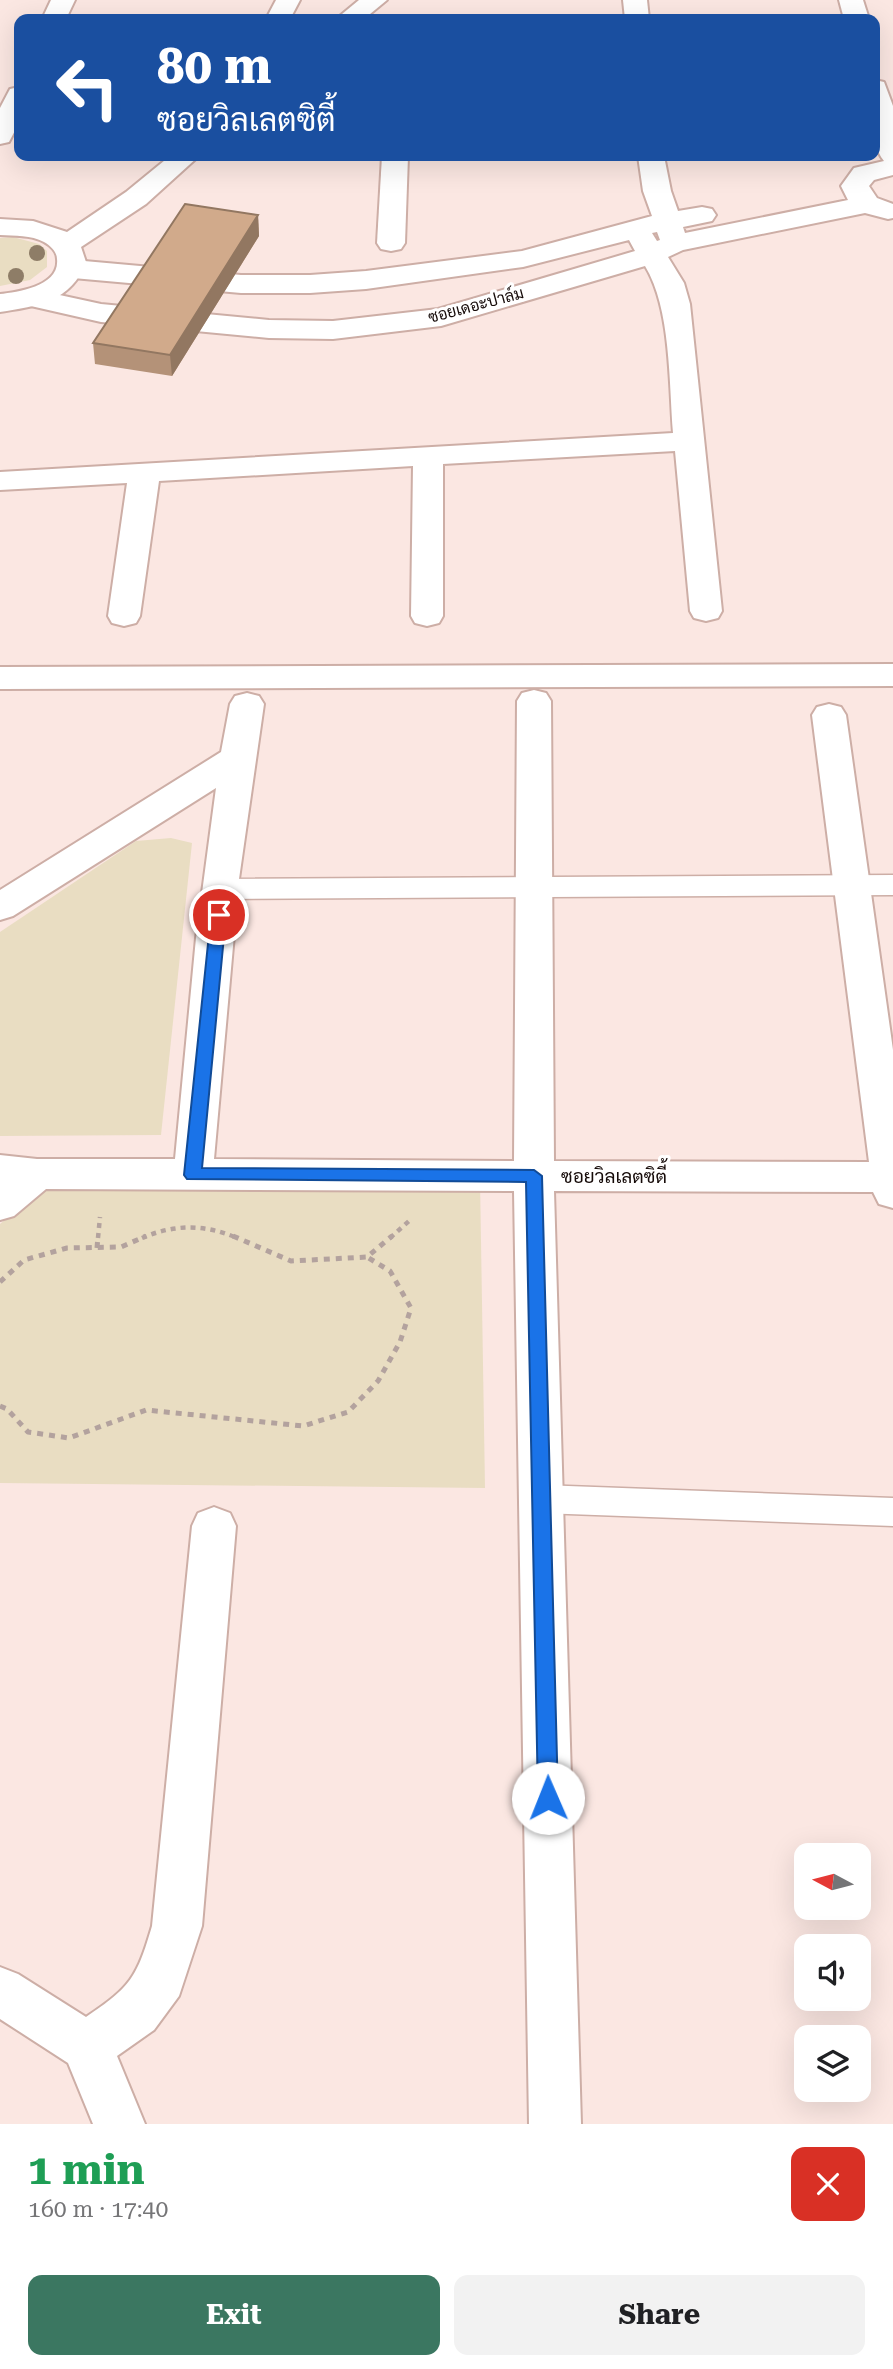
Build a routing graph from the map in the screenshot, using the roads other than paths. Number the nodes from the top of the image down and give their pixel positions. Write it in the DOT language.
graph roads {
  1 [pos="375,0"];
  2 [pos="355,14"];
  3 [pos="14,105"];
  4 [pos="880,107"];
  5 [pos="0,136"];
  6 [pos="893,155"];
  7 [pos="180,161"];
  8 [pos="395,161"];
  9 [pos="653,161"];
  10 [pos="893,167"];
  11 [pos="872,200"];
  12 [pos="0,227"];
  13 [pos="664,240"];
  14 [pos="391,243"];
  15 [pos="70,256"];
  16 [pos="488,263"];
  17 [pos="277,284"];
  18 [pos="32,298"];
  19 [pos="505,298"];
  20 [pos="0,303"];
  21 [pos="269,329"];
  22 [pos="689,441"];
  23 [pos="428,457"];
  24 [pos="144,474"];
  25 [pos="0,481"];
  26 [pos="706,611"];
  27 [pos="124,616"];
  28 [pos="427,616"];
  29 [pos="893,675"];
  30 [pos="0,678"];
  31 [pos="534,701"];
  32 [pos="247,704"];
  33 [pos="829,715"];
  34 [pos="236,760"];
  35 [pos="852,884"];
  36 [pos="893,885"];
  37 [pos="535,886"];
  38 [pos="221,889"];
  39 [pos="0,907"];
  40 [pos="19,1172"];
  41 [pos="193,1175"];
  42 [pos="534,1176"];
  43 [pos="892,1182"];
  44 [pos="0,1205"];
  45 [pos="541,1499"];
  46 [pos="893,1512"];
  47 [pos="214,1526"];
  48 [pos="0,1991"];
  49 [pos="87,2046"];
  50 [pos="119,2124"];
  51 [pos="555,2124"];
  1 -- 2 [label="street"];
  3 -- 5 [label="street"];
  4 -- 6 [label="street"];
  7 -- 15 [label="street"];
  8 -- 14 [label="street"];
  9 -- 13 [label="street"];
  10 -- 11 [label="street, ซอยเดอะปาล์ม"];
  11 -- 13 [label="street, ซอยเดอะปาล์ม"];
  12 -- 15 [label="street, ซอยเดอะปาล์ม"];
  13 -- 16 [label="street, ซอยเดอะปาล์ม"];
  13 -- 19 [label="street, ซอยเดอะปาล์ม"];
  13 -- 22 [label="street"];
  15 -- 17 [label="street, ซอยเดอะปาล์ม"];
  15 -- 18 [label="street"];
  16 -- 17 [label="street, ซอยเดอะปาล์ม"];
  16 -- 19 [label="street"];
  17 -- 21 [label="street"];
  18 -- 20 [label="street"];
  18 -- 21 [label="street, ซอยเดอะปาล์ม"];
  19 -- 21 [label="street, ซอยเดอะปาล์ม"];
  22 -- 23 [label="street"];
  22 -- 26 [label="street"];
  23 -- 24 [label="street"];
  23 -- 28 [label="street"];
  24 -- 25 [label="street"];
  24 -- 27 [label="street"];
  29 -- 30 [label="street"];
  31 -- 37 [label="street"];
  32 -- 34 [label="street"];
  33 -- 35 [label="street"];
  34 -- 38 [label="street"];
  34 -- 39 [label="street"];
  35 -- 36 [label="lane"];
  35 -- 37 [label="lane"];
  35 -- 43 [label="street"];
  37 -- 38 [label="lane"];
  37 -- 42 [label="street"];
  38 -- 41 [label="street"];
  40 -- 41 [label="street, ซอยวิลเลตซิตี้"];
  40 -- 44 [label="street"];
  41 -- 42 [label="street, ซอยวิลเลตซิตี้"];
  42 -- 43 [label="street, ซอยวิลเลตซิตี้"];
  42 -- 45 [label="street"];
  45 -- 46 [label="lane"];
  45 -- 51 [label="street"];
  47 -- 49 [label="street"];
  48 -- 49 [label="street"];
  49 -- 50 [label="street"];
}
